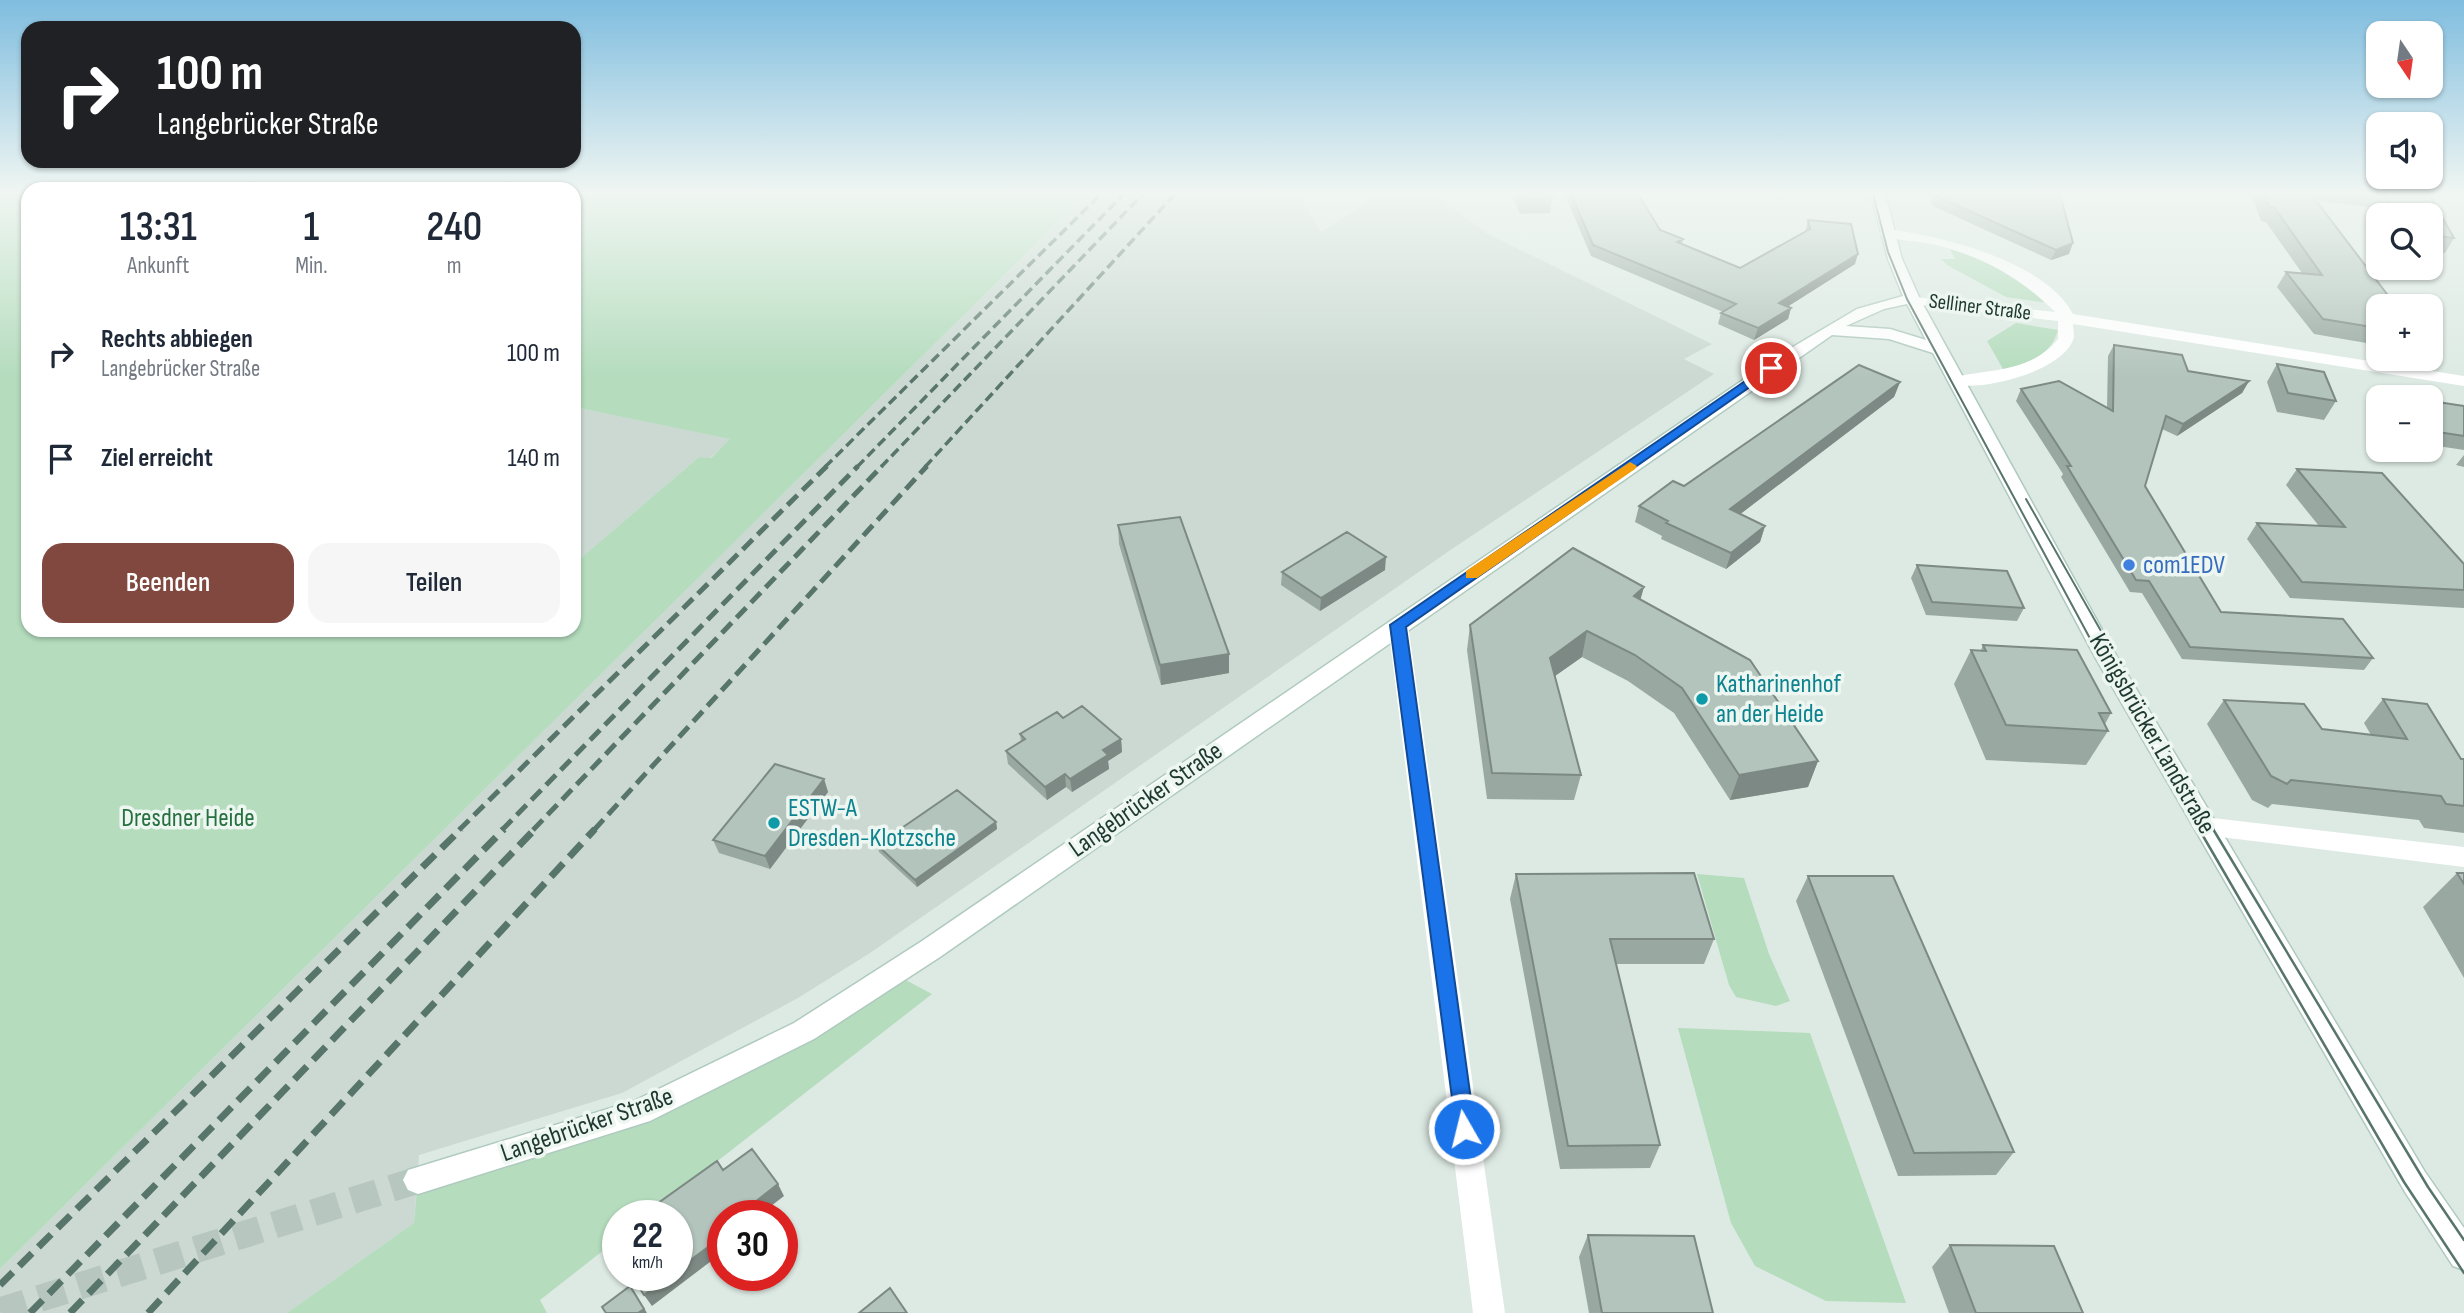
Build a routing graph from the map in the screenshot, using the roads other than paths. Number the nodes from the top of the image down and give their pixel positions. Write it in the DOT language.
graph roads {
  1 [pos="1895,255"];
  2 [pos="1980,255"];
  3 [pos="1912,299"];
  4 [pos="2067,318"];
  5 [pos="1828,330"];
  6 [pos="1938,349"];
  7 [pos="1957,381"];
  8 [pos="2464,381"];
  9 [pos="1398,625"];
  10 [pos="2204,826"];
  11 [pos="2464,857"];
  12 [pos="418,1180"];
  13 [pos="2464,1255"];
  14 [pos="1489,1313"];
  1 -- 3 [label="main road, Königsbrücker Landstraße"];
  2 -- 4 [label="main road"];
  3 -- 4 [label="main road, Selliner Straße"];
  3 -- 5 [label="main road, Langebrücker Straße"];
  3 -- 6 [label="main road, Königsbrücker Landstraße"];
  4 -- 7 [label="main road"];
  4 -- 8 [label="main road, Selliner Straße"];
  5 -- 6 [label="main road"];
  5 -- 9 [label="main road, Langebrücker Straße"];
  6 -- 7 [label="main road, Königsbrücker Landstraße"];
  7 -- 10 [label="main road, Königsbrücker Landstraße"];
  9 -- 12 [label="main road, Langebrücker Straße"];
  9 -- 14 [label="main road"];
  10 -- 11 [label="main road"];
  10 -- 13 [label="main road, Königsbrücker Landstraße"];
}
